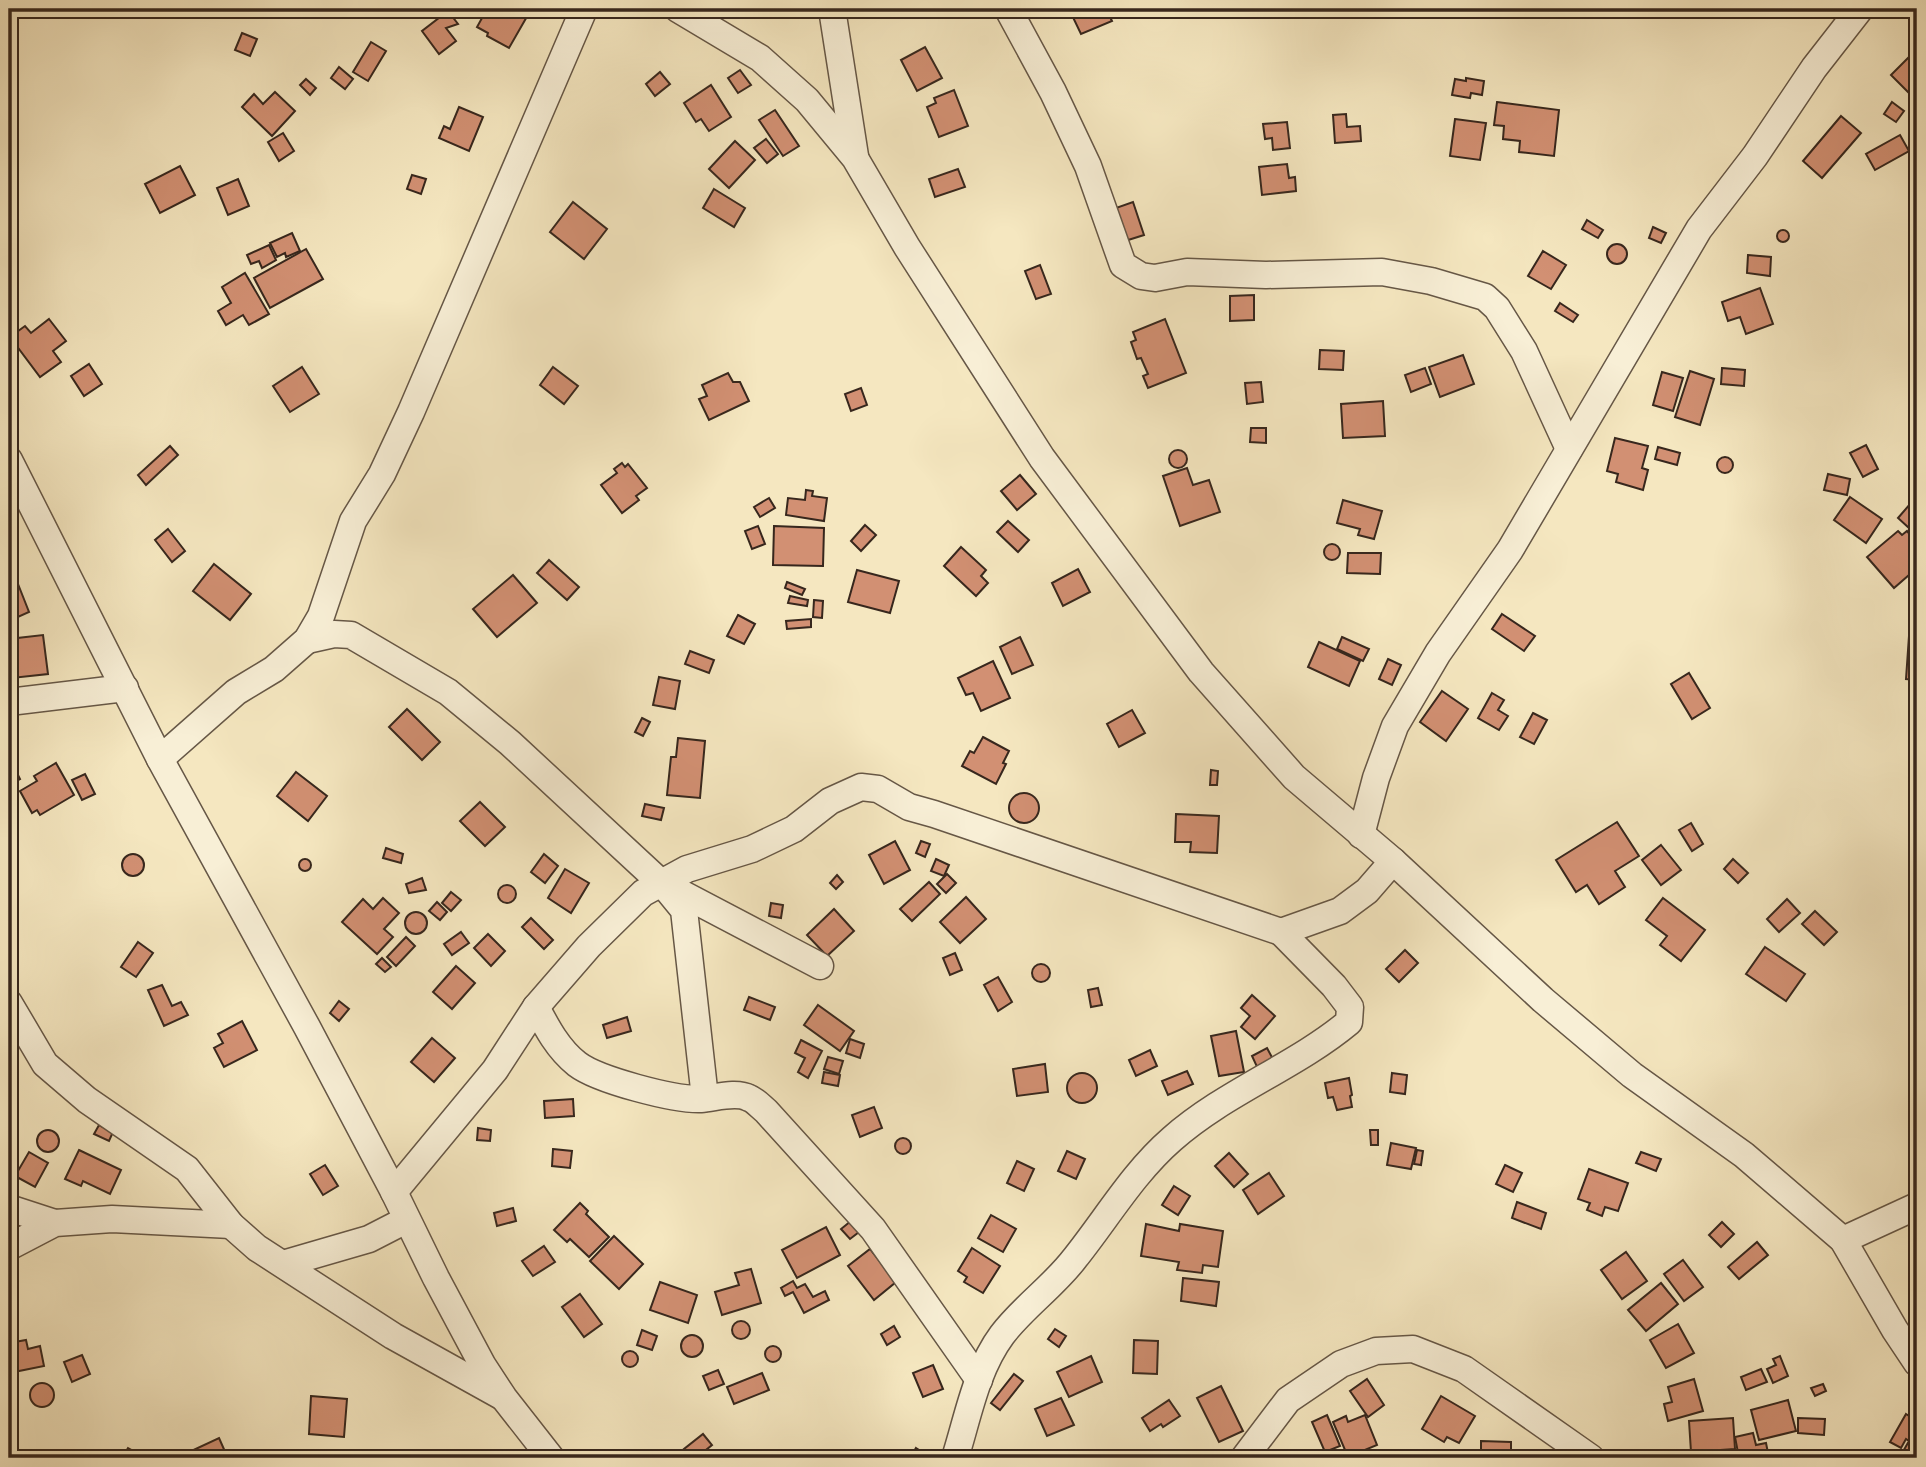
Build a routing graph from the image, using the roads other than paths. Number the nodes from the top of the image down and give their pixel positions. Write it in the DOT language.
graph roads {
  1 [pos="584,9"];
  2 [pos="678,9"];
  3 [pos="832,9"];
  4 [pos="1008,9"];
  5 [pos="1860,9"];
  6 [pos="855,159"];
  7 [pos="1569,449"];
  8 [pos="9,460"];
  9 [pos="307,640"];
  10 [pos="125,688"];
  11 [pos="9,702"];
  12 [pos="160,758"];
  13 [pos="1361,835"];
  14 [pos="1393,861"];
  15 [pos="660,882"];
  16 [pos="1280,932"];
  17 [pos="820,967"];
  18 [pos="9,1003"];
  19 [pos="536,1007"];
  20 [pos="705,1098"];
  21 [pos="394,1192"];
  22 [pos="1917,1206"];
  23 [pos="9,1208"];
  24 [pos="406,1220"];
  25 [pos="55,1223"];
  26 [pos="231,1226"];
  27 [pos="1843,1240"];
  28 [pos="9,1247"];
  29 [pos="283,1264"];
  30 [pos="1917,1363"];
  31 [pos="979,1380"];
  32 [pos="504,1398"];
  33 [pos="551,1458"];
  34 [pos="954,1458"];
  35 [pos="1244,1458"];
  36 [pos="1591,1458"];
  1 -- 9 [label="street"];
  2 -- 6 [label="street"];
  3 -- 6 [label="street"];
  4 -- 7 [label="street"];
  5 -- 7 [label="street"];
  6 -- 13 [label="street"];
  7 -- 13 [label="street"];
  8 -- 10 [label="street"];
  9 -- 12 [label="street"];
  9 -- 15 [label="street"];
  10 -- 11 [label="street"];
  10 -- 12 [label="street"];
  12 -- 21 [label="street"];
  13 -- 14 [label="street"];
  14 -- 16 [label="street"];
  14 -- 27 [label="street"];
  15 -- 16 [label="street"];
  15 -- 17 [label="street"];
  15 -- 19 [label="street"];
  15 -- 20 [label="street"];
  16 -- 31 [label="street"];
  18 -- 26 [label="street"];
  19 -- 20 [label="street"];
  19 -- 21 [label="street"];
  20 -- 31 [label="street"];
  21 -- 24 [label="street"];
  22 -- 27 [label="street"];
  23 -- 25 [label="street"];
  24 -- 29 [label="street"];
  24 -- 32 [label="street"];
  25 -- 26 [label="street"];
  25 -- 28 [label="street"];
  26 -- 29 [label="street"];
  27 -- 30 [label="street"];
  29 -- 32 [label="street"];
  31 -- 34 [label="street"];
  32 -- 33 [label="street"];
  35 -- 36 [label="street"];
}
